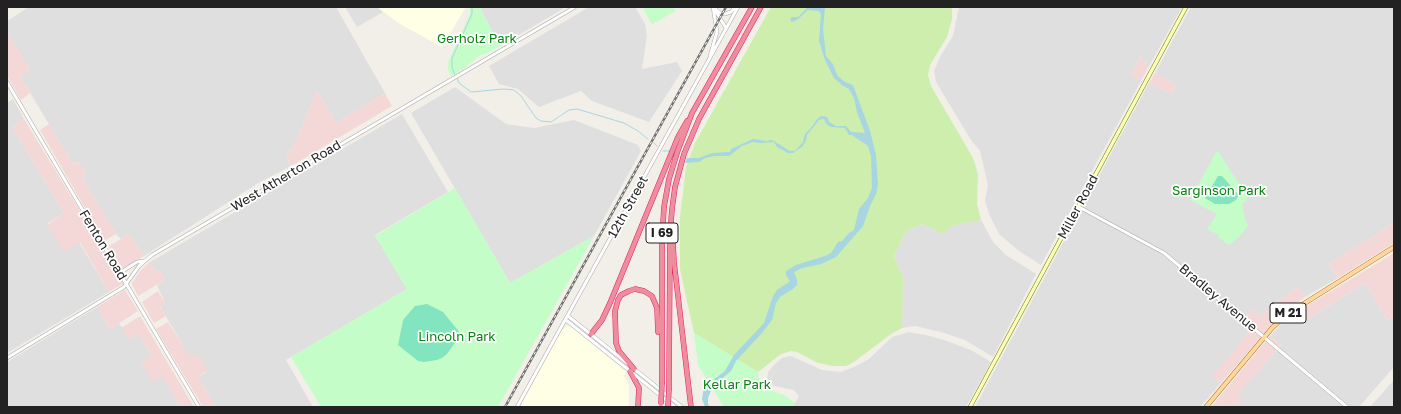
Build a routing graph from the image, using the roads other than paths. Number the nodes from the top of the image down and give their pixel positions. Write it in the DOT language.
graph roads {
  1 [pos="575,7"];
  2 [pos="713,7"];
  3 [pos="737,7"];
  4 [pos="752,7"];
  5 [pos="761,7"];
  6 [pos="1186,7"];
  7 [pos="726,28"];
  8 [pos="709,60"];
  9 [pos="7,82"];
  10 [pos="692,113"];
  11 [pos="1079,207"];
  12 [pos="672,209"];
  13 [pos="1394,247"];
  14 [pos="145,260"];
  15 [pos="119,271"];
  16 [pos="127,284"];
  17 [pos="568,316"];
  18 [pos="566,320"];
  19 [pos="591,334"];
  20 [pos="1265,337"];
  21 [pos="592,340"];
  22 [pos="7,358"];
  23 [pos="661,358"];
  24 [pos="632,370"];
  25 [pos="661,405"];
  26 [pos="199,407"];
  27 [pos="517,407"];
  28 [pos="638,407"];
  29 [pos="668,407"];
  30 [pos="675,407"];
  31 [pos="682,407"];
  32 [pos="691,407"];
  33 [pos="970,407"];
  34 [pos="1206,407"];
  35 [pos="1347,407"];
  1 -- 14 [label="street, West Atherton Road"];
  2 -- 3 [label="street"];
  2 -- 7 [label="street"];
  2 -- 8 [label="street"];
  3 -- 7 [label="street, 12th Street"];
  4 -- 10 [label="highway, I 69"];
  5 -- 12 [label="highway, I 69"];
  6 -- 11 [label="main road, Miller Road"];
  7 -- 8 [label="street, 12th Street"];
  8 -- 17 [label="street, 12th Street"];
  9 -- 15 [label="street, Fenton Road"];
  10 -- 19 [label="highway"];
  10 -- 23 [label="highway, I 69"];
  11 -- 20 [label="street, Bradley Avenue"];
  11 -- 33 [label="main road, Miller Road"];
  12 -- 29 [label="highway, I 69, bridge"];
  12 -- 32 [label="highway"];
  13 -- 20 [label="main road, M 21"];
  14 -- 15 [label="street"];
  14 -- 16 [label="street, West Atherton Road"];
  15 -- 16 [label="street, Fenton Road"];
  16 -- 22 [label="street, West Atherton Road"];
  16 -- 26 [label="street, Fenton Road"];
  17 -- 18 [label="street, 12th Street"];
  17 -- 19 [label="street"];
  18 -- 21 [label="street"];
  18 -- 27 [label="street, 12th Street"];
  19 -- 21 [label="street"];
  19 -- 24 [label="street"];
  20 -- 34 [label="main road, M 21"];
  20 -- 35 [label="street, Bradley Avenue"];
  21 -- 24 [label="street"];
  23 -- 24 [label="highway"];
  23 -- 25 [label="highway, I 69, bridge"];
  24 -- 28 [label="highway"];
  24 -- 30 [label="street"];
  24 -- 31 [label="street"];
}
